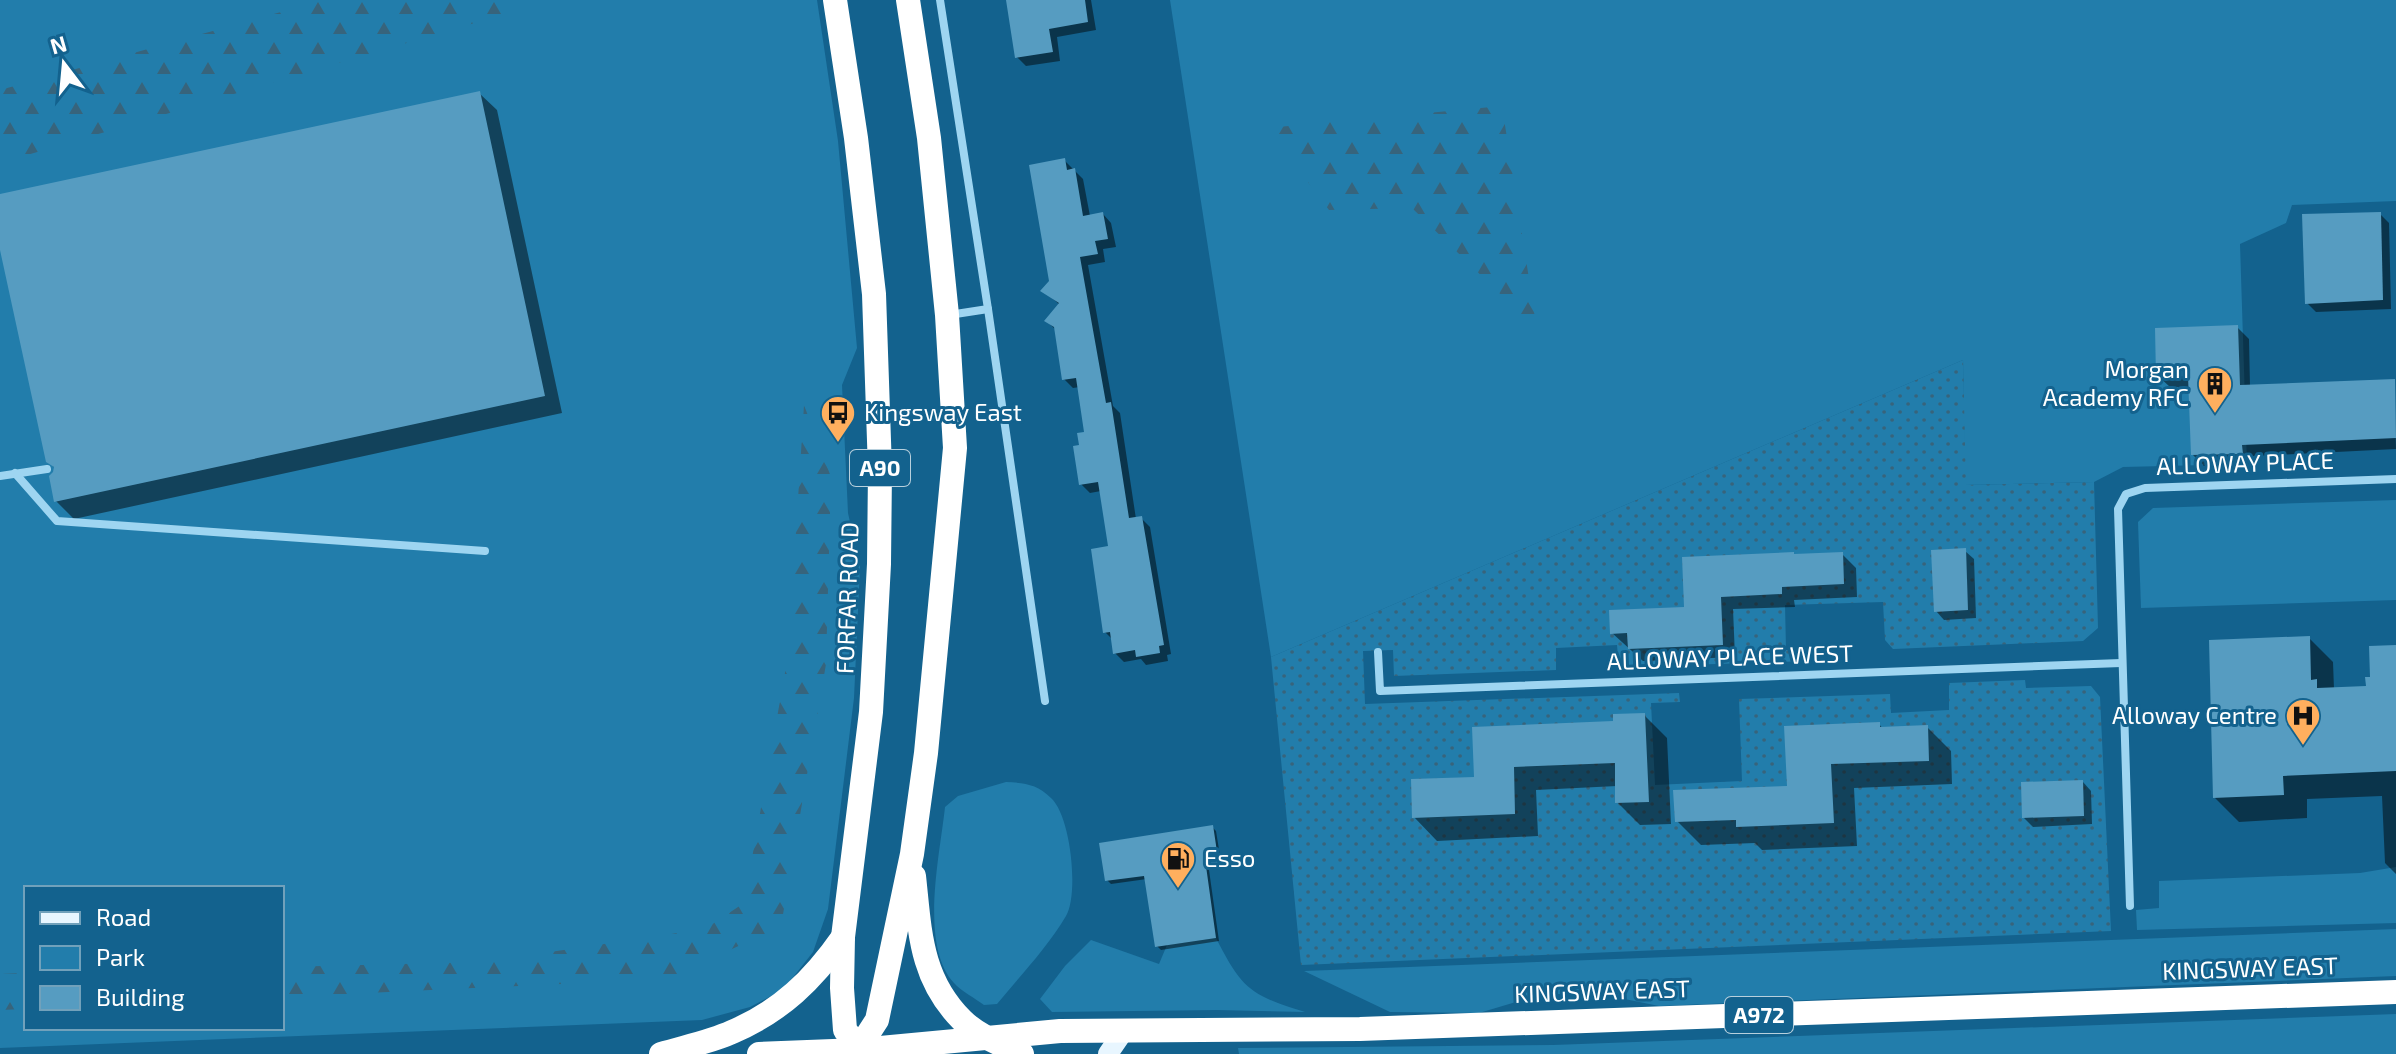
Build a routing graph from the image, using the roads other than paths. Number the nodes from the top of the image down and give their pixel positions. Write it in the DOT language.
graph roads {
  1 [pos="835,0"];
  2 [pos="908,0"];
  3 [pos="940,0"];
  4 [pos="988,309"];
  5 [pos="947,315"];
  6 [pos="47,469"];
  7 [pos="15,473"];
  8 [pos="0,476"];
  9 [pos="2396,479"];
  10 [pos="485,551"];
  11 [pos="1378,652"];
  12 [pos="2121,663"];
  13 [pos="1045,701"];
  14 [pos="912,854"];
  15 [pos="2130,906"];
  16 [pos="843,937"];
  17 [pos="2396,992"];
  18 [pos="1123,1032"];
  19 [pos="987,1037"];
  20 [pos="859,1053"];
  21 [pos="661,1054"];
  22 [pos="759,1054"];
  23 [pos="1022,1054"];
  24 [pos="1108,1054"];
  1 -- 16 [label="highway, FORFAR ROAD / A90"];
  2 -- 5 [label="highway"];
  3 -- 4 [label="street"];
  4 -- 5 [label="street"];
  4 -- 13 [label="street"];
  5 -- 14 [label="highway"];
  6 -- 7 [label="street"];
  7 -- 8 [label="street"];
  7 -- 10 [label="street"];
  9 -- 12 [label="street, ALLOWAY PLACE"];
  11 -- 12 [label="street, ALLOWAY PLACE WEST"];
  12 -- 15 [label="street, ALLOWAY PLACE"];
  14 -- 19 [label="highway"];
  14 -- 20 [label="highway"];
  16 -- 20 [label="highway, FORFAR ROAD / A90"];
  16 -- 21 [label="highway, A90"];
  17 -- 18 [label="highway, KINGSWAY EAST / A972"];
  18 -- 19 [label="highway, KINGSWAY EAST / A972"];
  18 -- 24 [label="main road"];
  19 -- 20 [label="highway, KINGSWAY EAST / A972"];
  19 -- 23 [label="highway"];
  20 -- 22 [label="highway, KINGSWAY EAST"];
}
